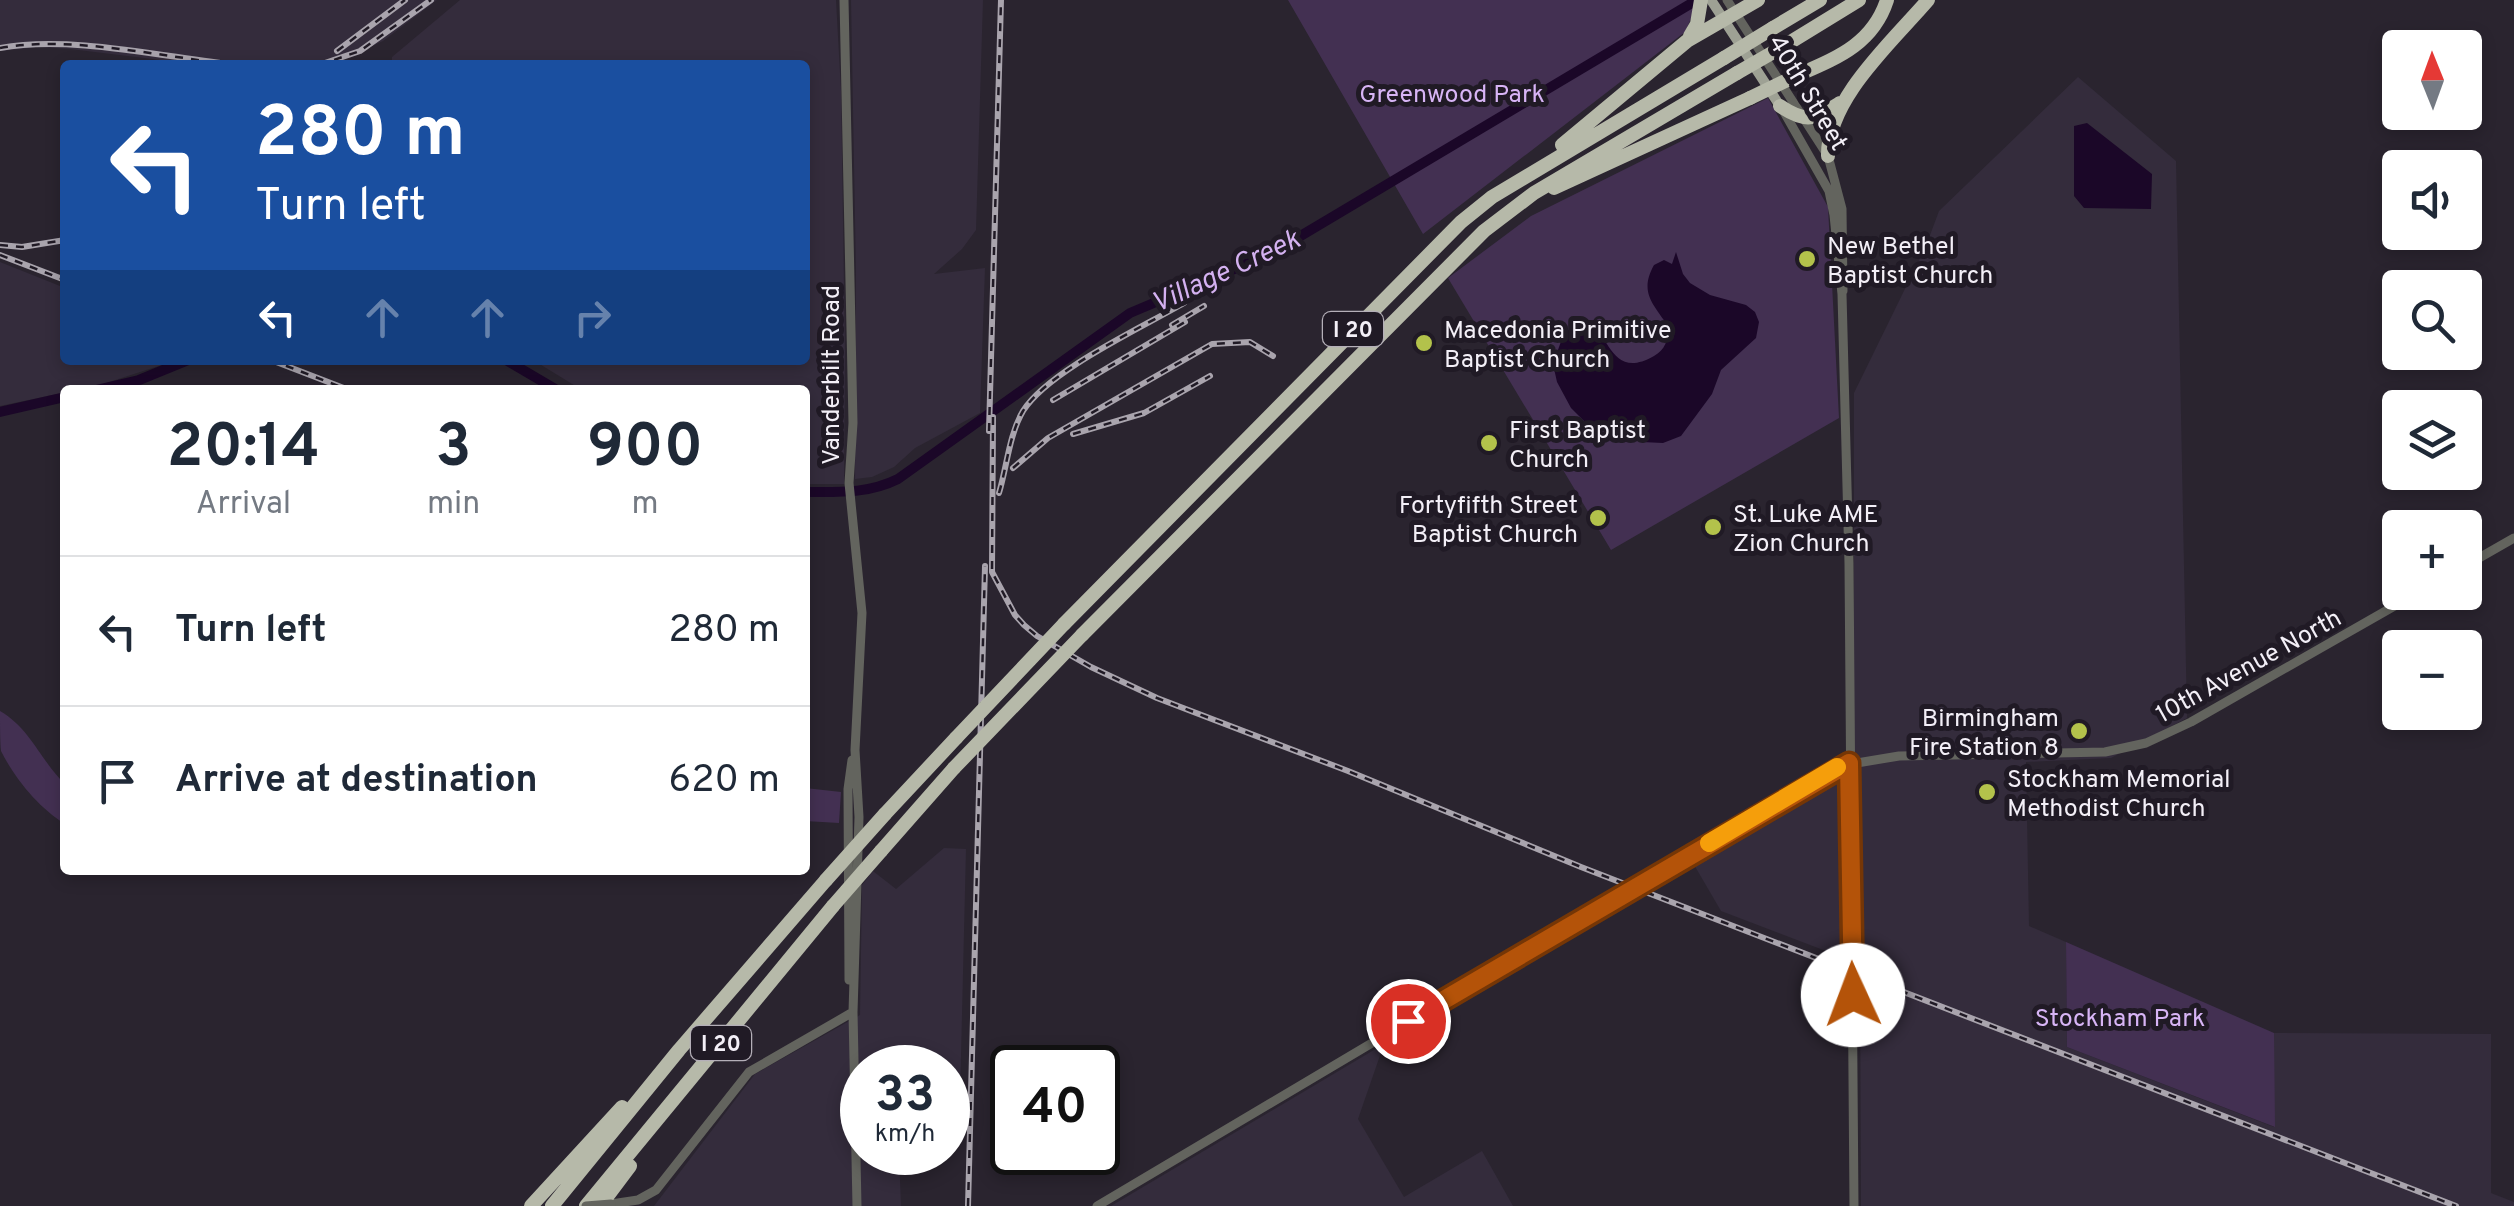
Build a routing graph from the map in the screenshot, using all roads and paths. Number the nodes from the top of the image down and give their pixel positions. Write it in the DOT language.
graph roads {
  1 [pos="844,0"];
  2 [pos="1758,0"];
  3 [pos="1820,0"];
  4 [pos="1860,0"];
  5 [pos="1888,0"];
  6 [pos="1928,0"];
  7 [pos="1706,3"];
  8 [pos="1729,10"];
  9 [pos="1687,41"];
  10 [pos="1840,103"];
  11 [pos="1780,106"];
  12 [pos="1806,118"];
  13 [pos="1830,162"];
  14 [pos="1511,186"];
  15 [pos="1534,193"];
  16 [pos="1842,294"];
  17 [pos="2514,538"];
  18 [pos="2482,556"];
  19 [pos="2387,610"];
  20 [pos="1849,763"];
  21 [pos="853,1012"];
  22 [pos="680,1050"];
  23 [pos="697,1074"];
  24 [pos="606,1205"];
  25 [pos="532,1206"];
  26 [pos="552,1206"];
  27 [pos="586,1206"];
  28 [pos="857,1206"];
  29 [pos="1097,1206"];
  30 [pos="1854,1206"];
  1 -- 21 [label="street, Vanderbilt Road"];
  2 -- 8 [label="highway"];
  3 -- 14 [label="highway, I 20, bridge"];
  4 -- 15 [label="highway, I 20, bridge"];
  5 -- 15 [label="highway, bridge"];
  6 -- 10 [label="highway"];
  7 -- 8 [label="main road"];
  7 -- 9 [label="highway"];
  8 -- 9 [label="highway"];
  8 -- 11 [label="main road"];
  8 -- 12 [label="street, 40th Street"];
  9 -- 14 [label="highway"];
  10 -- 12 [label="highway"];
  10 -- 13 [label="highway"];
  11 -- 12 [label="highway"];
  11 -- 16 [label="street, 40th Street"];
  12 -- 13 [label="street, 40th Street"];
  13 -- 16 [label="street, 40th Street"];
  14 -- 22 [label="highway, I 20, bridge"];
  15 -- 23 [label="highway, I 20, bridge"];
  16 -- 20 [label="street"];
  17 -- 18 [label="street"];
  19 -- 20 [label="street, 10th Avenue North"];
  20 -- 29 [label="street"];
  20 -- 30 [label="street"];
  21 -- 24 [label="street"];
  21 -- 28 [label="street, Vanderbilt Road"];
  22 -- 25 [label="highway"];
  22 -- 26 [label="highway, I 20"];
  23 -- 24 [label="highway"];
  23 -- 27 [label="highway, I 20"];
  24 -- 27 [label="street, bridge"];
}
